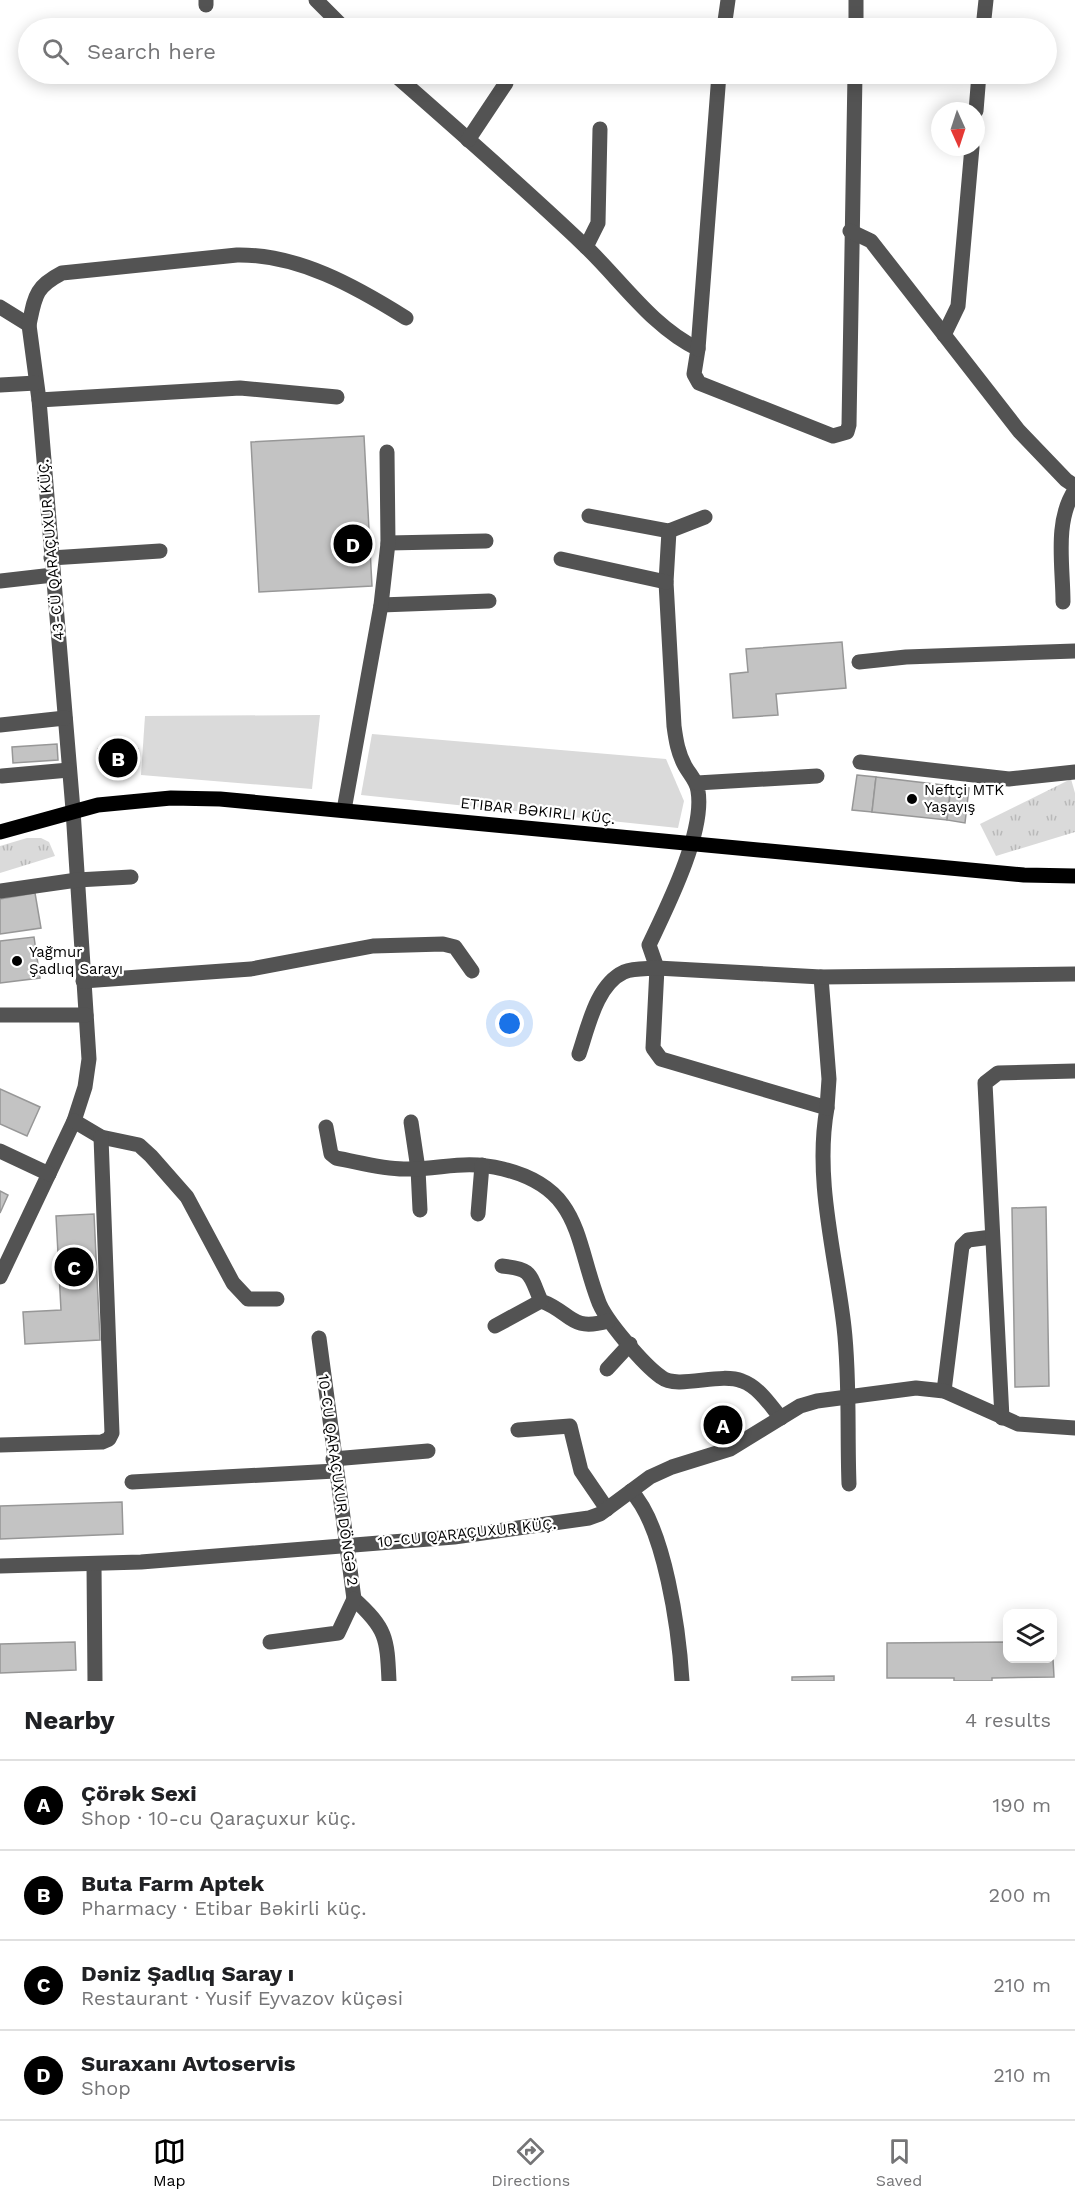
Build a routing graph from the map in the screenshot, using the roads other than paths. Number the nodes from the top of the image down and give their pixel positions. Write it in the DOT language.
graph roads {
  1 [pos="316,0"];
  2 [pos="728,0"];
  3 [pos="856,0"];
  4 [pos="986,0"];
  5 [pos="334,18"];
  6 [pos="725,18"];
  7 [pos="856,18"];
  8 [pos="984,18"];
  9 [pos="405,84"];
  10 [pos="505,84"];
  11 [pos="719,84"];
  12 [pos="855,84"];
  13 [pos="978,84"];
  14 [pos="977,102"];
  15 [pos="600,129"];
  16 [pos="468,140"];
  17 [pos="971,156"];
  18 [pos="850,231"];
  19 [pos="586,247"];
  20 [pos="0,307"];
  21 [pos="406,318"];
  22 [pos="29,325"];
  23 [pos="944,335"];
  24 [pos="698,349"];
  25 [pos="36,383"];
  26 [pos="0,385"];
  27 [pos="337,397"];
  28 [pos="39,400"];
  29 [pos="387,452"];
  30 [pos="1075,488"];
  31 [pos="589,516"];
  32 [pos="705,517"];
  33 [pos="669,531"];
  34 [pos="486,541"];
  35 [pos="388,543"];
  36 [pos="160,552"];
  37 [pos="51,558"];
  38 [pos="561,559"];
  39 [pos="53,575"];
  40 [pos="0,581"];
  41 [pos="666,582"];
  42 [pos="489,601"];
  43 [pos="1063,602"];
  44 [pos="381,605"];
  45 [pos="1075,651"];
  46 [pos="859,662"];
  47 [pos="65,718"];
  48 [pos="0,725"];
  49 [pos="860,762"];
  50 [pos="69,770"];
  51 [pos="1075,772"];
  52 [pos="2,776"];
  53 [pos="817,776"];
  54 [pos="697,783"];
  55 [pos="73,810"];
  56 [pos="344,810"];
  57 [pos="0,832"];
  58 [pos="691,845"];
  59 [pos="1075,876"];
  60 [pos="131,877"];
  61 [pos="77,880"];
  62 [pos="0,891"];
  63 [pos="657,968"];
  64 [pos="472,971"];
  65 [pos="1075,974"];
  66 [pos="821,977"];
  67 [pos="83,981"];
  68 [pos="0,1015"];
  69 [pos="86,1016"];
  70 [pos="579,1054"];
  71 [pos="1075,1071"];
  72 [pos="827,1108"];
  73 [pos="74,1121"];
  74 [pos="411,1122"];
  75 [pos="326,1127"];
  76 [pos="101,1137"];
  77 [pos="0,1151"];
  78 [pos="482,1165"];
  79 [pos="418,1169"];
  80 [pos="49,1174"];
  81 [pos="420,1210"];
  82 [pos="478,1215"];
  83 [pos="992,1237"];
  84 [pos="502,1266"];
  85 [pos="0,1277"];
  86 [pos="277,1299"];
  87 [pos="541,1301"];
  88 [pos="608,1321"];
  89 [pos="495,1326"];
  90 [pos="319,1338"];
  91 [pos="630,1344"];
  92 [pos="607,1369"];
  93 [pos="944,1391"];
  94 [pos="846,1397"];
  95 [pos="781,1418"];
  96 [pos="1002,1418"];
  97 [pos="1075,1428"];
  98 [pos="518,1430"];
  99 [pos="0,1445"];
  100 [pos="428,1450"];
  101 [pos="334,1465"];
  102 [pos="132,1482"];
  103 [pos="849,1484"];
  104 [pos="631,1491"];
  105 [pos="607,1509"];
  106 [pos="346,1545"];
  107 [pos="94,1565"];
  108 [pos="0,1566"];
  109 [pos="354,1599"];
  110 [pos="270,1642"];
  111 [pos="95,1681"];
  112 [pos="390,1681"];
  113 [pos="682,1681"];
  1 -- 5 [label="street"];
  2 -- 6 [label="street"];
  3 -- 7 [label="street"];
  4 -- 8 [label="street"];
  9 -- 16 [label="street"];
  10 -- 16 [label="street"];
  11 -- 24 [label="street"];
  12 -- 18 [label="street"];
  13 -- 14 [label="street"];
  15 -- 19 [label="street"];
  16 -- 19 [label="street"];
  17 -- 23 [label="street"];
  18 -- 23 [label="street"];
  18 -- 24 [label="street"];
  19 -- 24 [label="street"];
  20 -- 22 [label="street"];
  21 -- 22 [label="street, 43-CÜ QARAÇUXUR KÜÇ."];
  22 -- 25 [label="street, 43-CÜ QARAÇUXUR KÜÇ."];
  23 -- 30 [label="street"];
  25 -- 26 [label="street"];
  25 -- 28 [label="street, 43-CÜ QARAÇUXUR KÜÇ."];
  27 -- 28 [label="street"];
  28 -- 37 [label="street, 43-CÜ QARAÇUXUR KÜÇ."];
  29 -- 35 [label="street"];
  30 -- 43 [label="street"];
  31 -- 33 [label="street"];
  32 -- 33 [label="street"];
  33 -- 41 [label="street"];
  34 -- 35 [label="street"];
  35 -- 44 [label="street"];
  36 -- 37 [label="street"];
  37 -- 39 [label="street, 43-CÜ QARAÇUXUR KÜÇ."];
  38 -- 41 [label="street"];
  39 -- 40 [label="street"];
  39 -- 47 [label="street, 43-CÜ QARAÇUXUR KÜÇ."];
  41 -- 54 [label="street"];
  42 -- 44 [label="street"];
  44 -- 56 [label="street"];
  45 -- 46 [label="street"];
  47 -- 48 [label="street"];
  47 -- 50 [label="street, 43-CÜ QARAÇUXUR KÜÇ."];
  49 -- 51 [label="street"];
  50 -- 52 [label="street"];
  50 -- 55 [label="street, 43-CÜ QARAÇUXUR KÜÇ."];
  53 -- 54 [label="street"];
  54 -- 58 [label="street"];
  55 -- 56 [label="main road, ETIBAR BƏKIRLI KÜÇ."];
  55 -- 57 [label="main road, ETIBAR BƏKIRLI KÜÇ."];
  55 -- 61 [label="street, 43-CÜ QARAÇUXUR KÜÇ."];
  56 -- 58 [label="main road, ETIBAR BƏKIRLI KÜÇ."];
  58 -- 59 [label="main road, ETIBAR BƏKIRLI KÜÇ."];
  58 -- 63 [label="street"];
  60 -- 61 [label="street"];
  61 -- 62 [label="street"];
  61 -- 67 [label="street, 43-CÜ QARAÇUXUR KÜÇ."];
  63 -- 66 [label="street"];
  63 -- 70 [label="street"];
  63 -- 72 [label="street"];
  64 -- 67 [label="street"];
  65 -- 66 [label="street"];
  66 -- 72 [label="street"];
  67 -- 69 [label="street, 43-CÜ QARAÇUXUR KÜÇ."];
  68 -- 69 [label="street"];
  69 -- 73 [label="street, 43-CÜ QARAÇUXUR KÜÇ."];
  71 -- 83 [label="street"];
  72 -- 94 [label="street"];
  73 -- 76 [label="street"];
  73 -- 80 [label="street, 43-CÜ QARAÇUXUR KÜÇ."];
  74 -- 79 [label="street"];
  75 -- 79 [label="street"];
  76 -- 86 [label="street"];
  76 -- 99 [label="street"];
  77 -- 80 [label="street"];
  78 -- 79 [label="street"];
  78 -- 82 [label="street"];
  78 -- 88 [label="street"];
  79 -- 81 [label="street"];
  80 -- 85 [label="street, 43-CÜ QARAÇUXUR KÜÇ."];
  83 -- 93 [label="street"];
  83 -- 96 [label="street"];
  84 -- 87 [label="street"];
  87 -- 88 [label="street"];
  87 -- 89 [label="street"];
  88 -- 91 [label="street"];
  90 -- 101 [label="street, 10-CU QARAÇUXUR DÖNGƏ 2"];
  91 -- 92 [label="street"];
  91 -- 95 [label="street"];
  93 -- 94 [label="street, 10-CU QARAÇUXUR KÜÇ."];
  93 -- 96 [label="street, 10-CU QARAÇUXUR KÜÇ."];
  94 -- 95 [label="street, 10-CU QARAÇUXUR KÜÇ."];
  94 -- 103 [label="street"];
  95 -- 104 [label="street, 10-CU QARAÇUXUR KÜÇ."];
  96 -- 97 [label="street, 10-CU QARAÇUXUR KÜÇ."];
  98 -- 105 [label="street"];
  100 -- 101 [label="street"];
  101 -- 102 [label="street"];
  101 -- 106 [label="street, 10-CU QARAÇUXUR DÖNGƏ 2"];
  104 -- 105 [label="street, 10-CU QARAÇUXUR KÜÇ."];
  104 -- 113 [label="street"];
  105 -- 106 [label="street, 10-CU QARAÇUXUR KÜÇ."];
  106 -- 107 [label="street, 10-CU QARAÇUXUR KÜÇ."];
  106 -- 109 [label="street, 10-CU QARAÇUXUR DÖNGƏ 2"];
  107 -- 108 [label="street, 10-CU QARAÇUXUR KÜÇ."];
  107 -- 111 [label="street"];
  109 -- 110 [label="street"];
  109 -- 112 [label="street, 10-CU QARAÇUXUR DÖNGƏ 2"];
}
